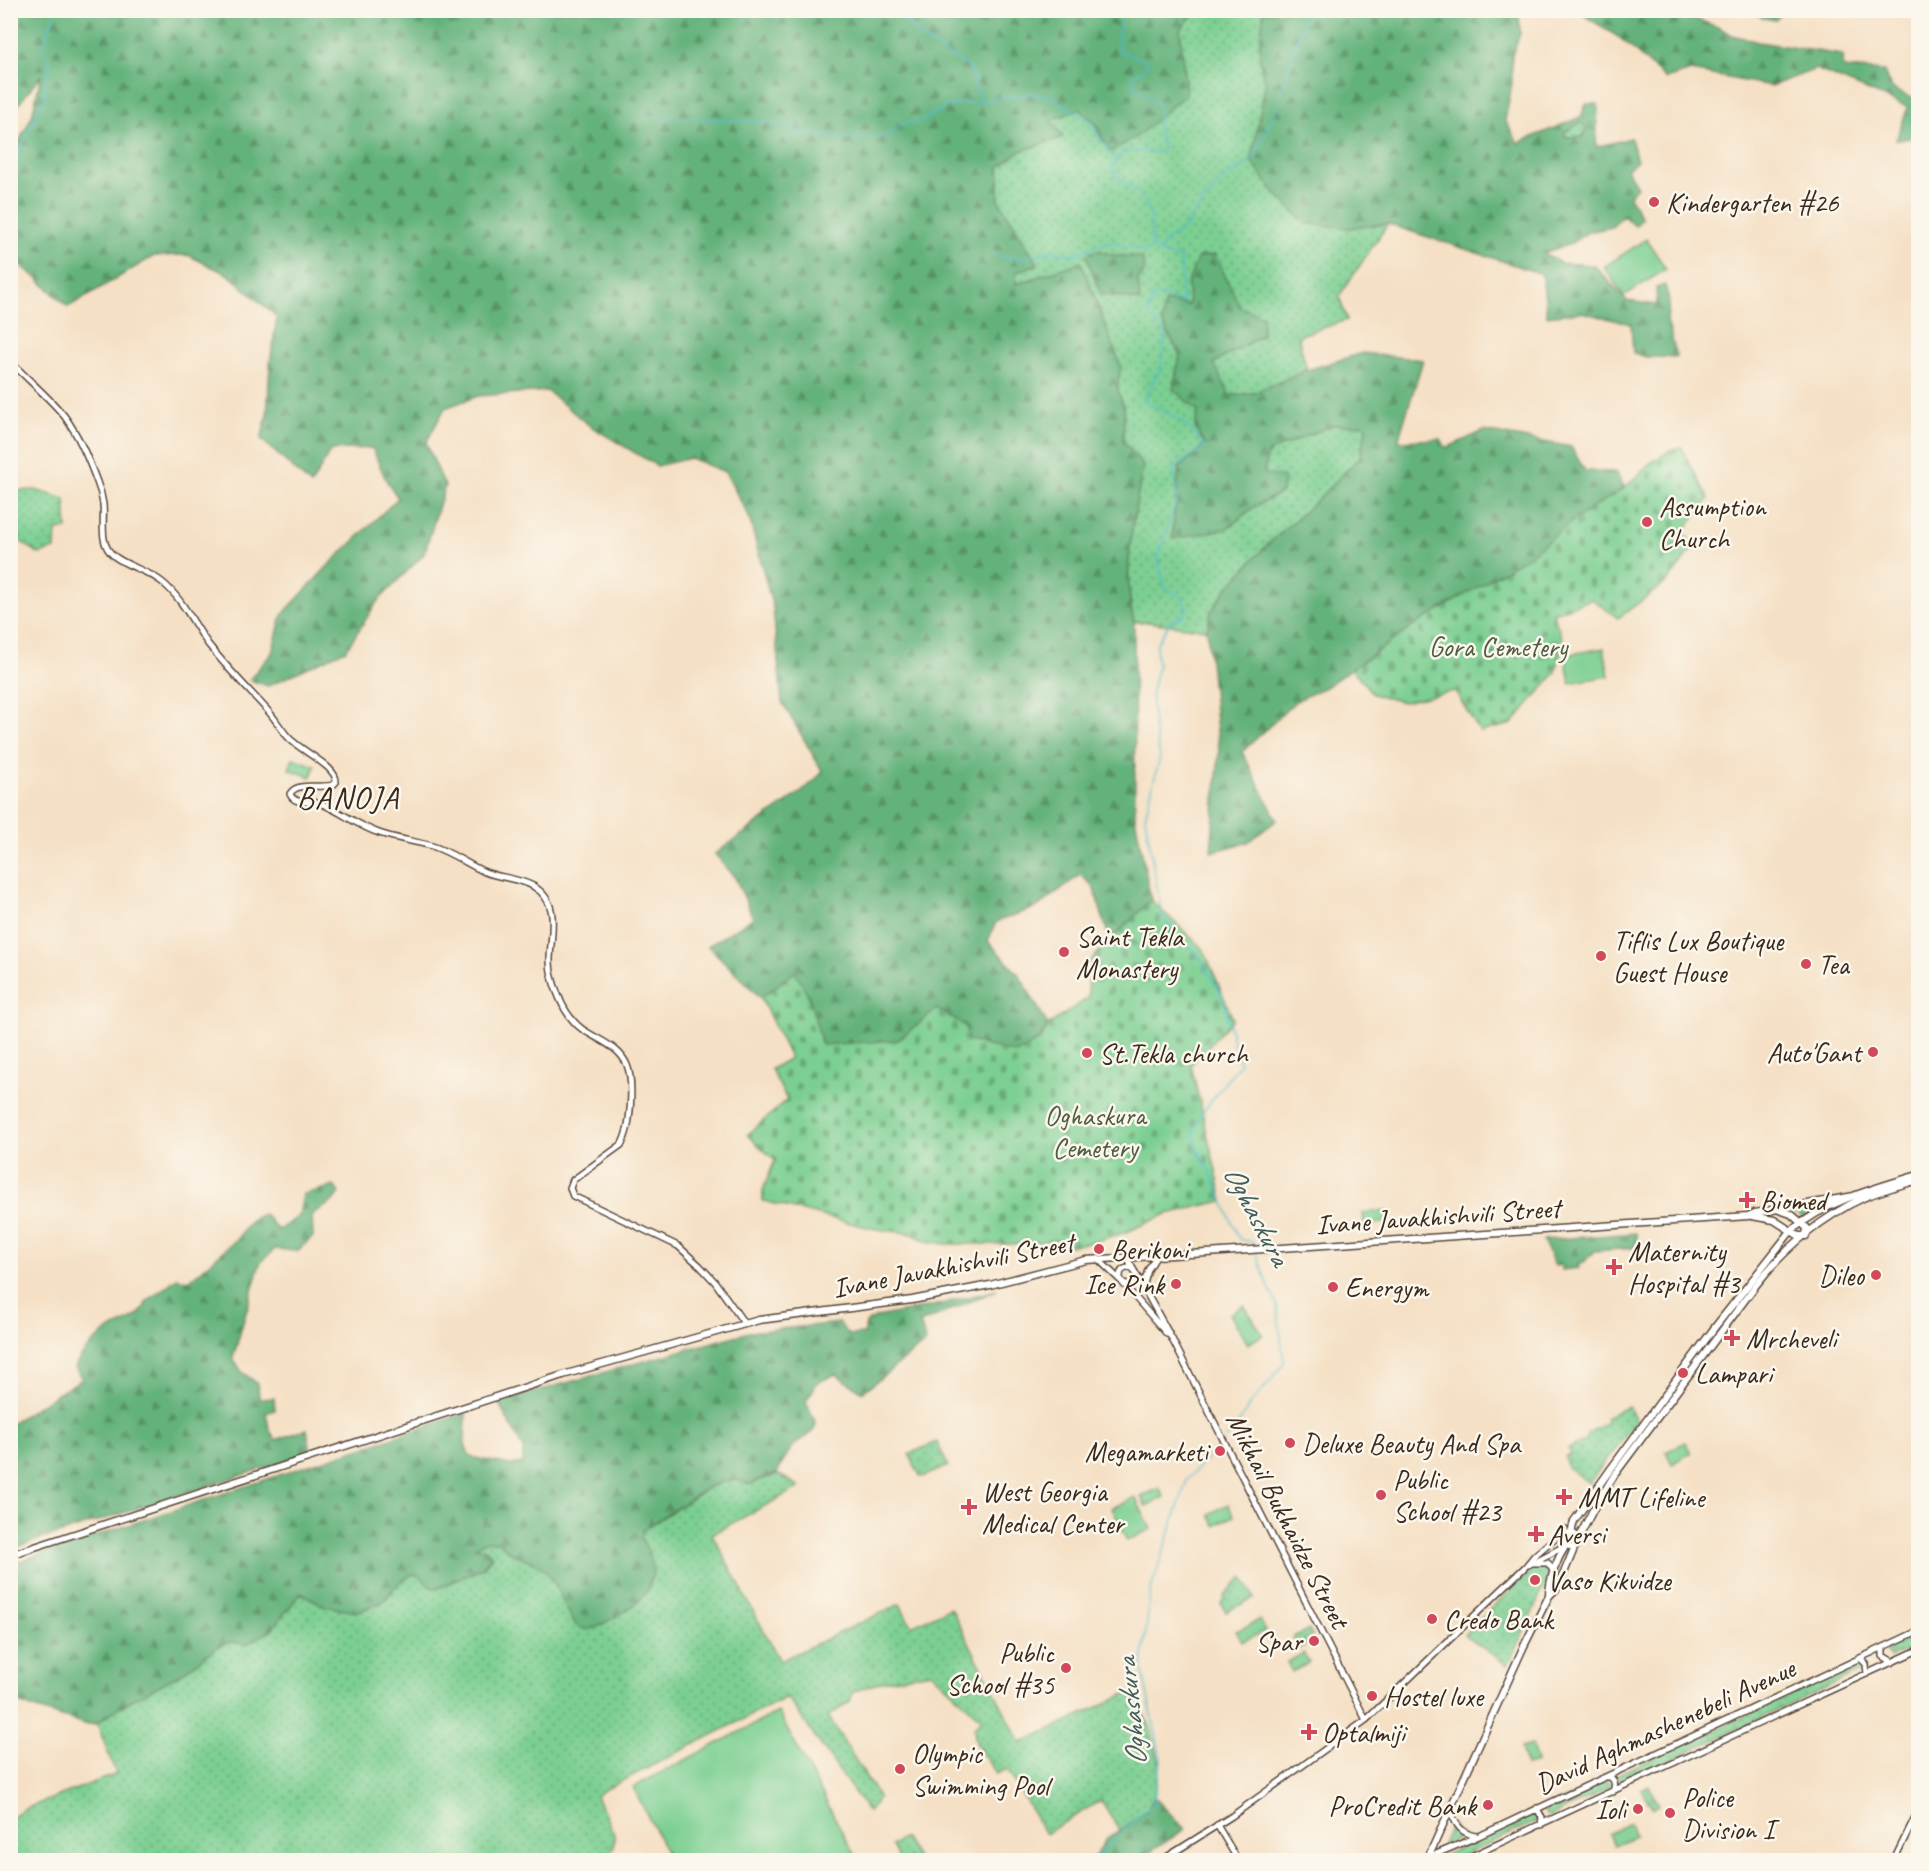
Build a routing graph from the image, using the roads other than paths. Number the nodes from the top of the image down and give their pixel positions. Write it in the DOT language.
graph roads {
  1 [pos="10,362"];
  2 [pos="1918,1175"];
  3 [pos="1918,1180"];
  4 [pos="1854,1196"];
  5 [pos="1779,1210"];
  6 [pos="1748,1216"];
  7 [pos="1802,1222"];
  8 [pos="1792,1230"];
  9 [pos="1806,1236"];
  10 [pos="1155,1257"];
  11 [pos="1123,1258"];
  12 [pos="1097,1259"];
  13 [pos="1120,1272"];
  14 [pos="1135,1272"];
  15 [pos="1121,1281"];
  16 [pos="1143,1287"];
  17 [pos="744,1323"];
  18 [pos="1172,1339"];
  19 [pos="1568,1532"];
  20 [pos="1577,1541"];
  21 [pos="1566,1544"];
  22 [pos="10,1555"];
  23 [pos="1532,1563"];
  24 [pos="1525,1567"];
  25 [pos="1554,1572"];
  26 [pos="1549,1596"];
  27 [pos="1918,1631"];
  28 [pos="1883,1647"];
  29 [pos="1918,1650"];
  30 [pos="1860,1658"];
  31 [pos="1893,1662"];
  32 [pos="1867,1674"];
  33 [pos="1366,1720"];
  34 [pos="1605,1777"];
  35 [pos="1613,1792"];
  36 [pos="1537,1808"];
  37 [pos="1450,1810"];
  38 [pos="1918,1811"];
  39 [pos="1541,1825"];
  40 [pos="1217,1826"];
  41 [pos="1479,1836"];
  42 [pos="1428,1859"];
  43 [pos="1162,1860"];
  44 [pos="1238,1860"];
  45 [pos="1463,1860"];
  46 [pos="1894,1860"];
  1 -- 17 [label="street"];
  2 -- 4 [label="main road"];
  3 -- 9 [label="main road"];
  4 -- 5 [label="main road, Ivane Javakhishvili Street"];
  4 -- 7 [label="main road"];
  5 -- 6 [label="main road, Ivane Javakhishvili Street"];
  5 -- 7 [label="main road"];
  6 -- 8 [label="main road"];
  6 -- 10 [label="main road, Ivane Javakhishvili Street"];
  7 -- 8 [label="main road"];
  7 -- 9 [label="main road"];
  8 -- 9 [label="main road"];
  8 -- 19 [label="main road"];
  9 -- 20 [label="main road"];
  10 -- 11 [label="main road, Ivane Javakhishvili Street"];
  10 -- 16 [label="street"];
  11 -- 12 [label="main road, Ivane Javakhishvili Street"];
  11 -- 13 [label="street"];
  11 -- 14 [label="street, Mikhail Bukhaidze Street"];
  12 -- 15 [label="street, Mikhail Bukhaidze Street"];
  12 -- 17 [label="main road, Ivane Javakhishvili Street"];
  13 -- 14 [label="street"];
  13 -- 15 [label="street"];
  14 -- 15 [label="street"];
  14 -- 16 [label="street, Mikhail Bukhaidze Street"];
  15 -- 18 [label="street, Mikhail Bukhaidze Street"];
  16 -- 18 [label="street, Mikhail Bukhaidze Street"];
  17 -- 22 [label="main road, Ivane Javakhishvili Street"];
  18 -- 33 [label="street, Mikhail Bukhaidze Street"];
  19 -- 20 [label="main road"];
  19 -- 21 [label="main road"];
  19 -- 24 [label="street"];
  20 -- 21 [label="main road"];
  20 -- 26 [label="main road"];
  21 -- 23 [label="street"];
  21 -- 25 [label="main road"];
  23 -- 24 [label="street"];
  23 -- 25 [label="street"];
  24 -- 33 [label="street"];
  25 -- 26 [label="main road"];
  26 -- 37 [label="main road"];
  27 -- 28 [label="street, David Aghmashenebeli Avenue"];
  28 -- 30 [label="street, David Aghmashenebeli Avenue"];
  28 -- 31 [label="street"];
  29 -- 31 [label="street, David Aghmashenebeli Avenue"];
  30 -- 32 [label="street"];
  30 -- 34 [label="street, David Aghmashenebeli Avenue"];
  31 -- 32 [label="street, David Aghmashenebeli Avenue"];
  32 -- 35 [label="street, David Aghmashenebeli Avenue"];
  33 -- 40 [label="street"];
  34 -- 35 [label="street"];
  34 -- 36 [label="street, David Aghmashenebeli Avenue"];
  35 -- 39 [label="street, David Aghmashenebeli Avenue"];
  36 -- 39 [label="street"];
  36 -- 41 [label="street, David Aghmashenebeli Avenue"];
  37 -- 41 [label="street"];
  37 -- 42 [label="main road"];
  38 -- 46 [label="street"];
  39 -- 45 [label="street, David Aghmashenebeli Avenue"];
  40 -- 43 [label="street"];
  40 -- 44 [label="street"];
  41 -- 42 [label="street, David Aghmashenebeli Avenue"];
}
